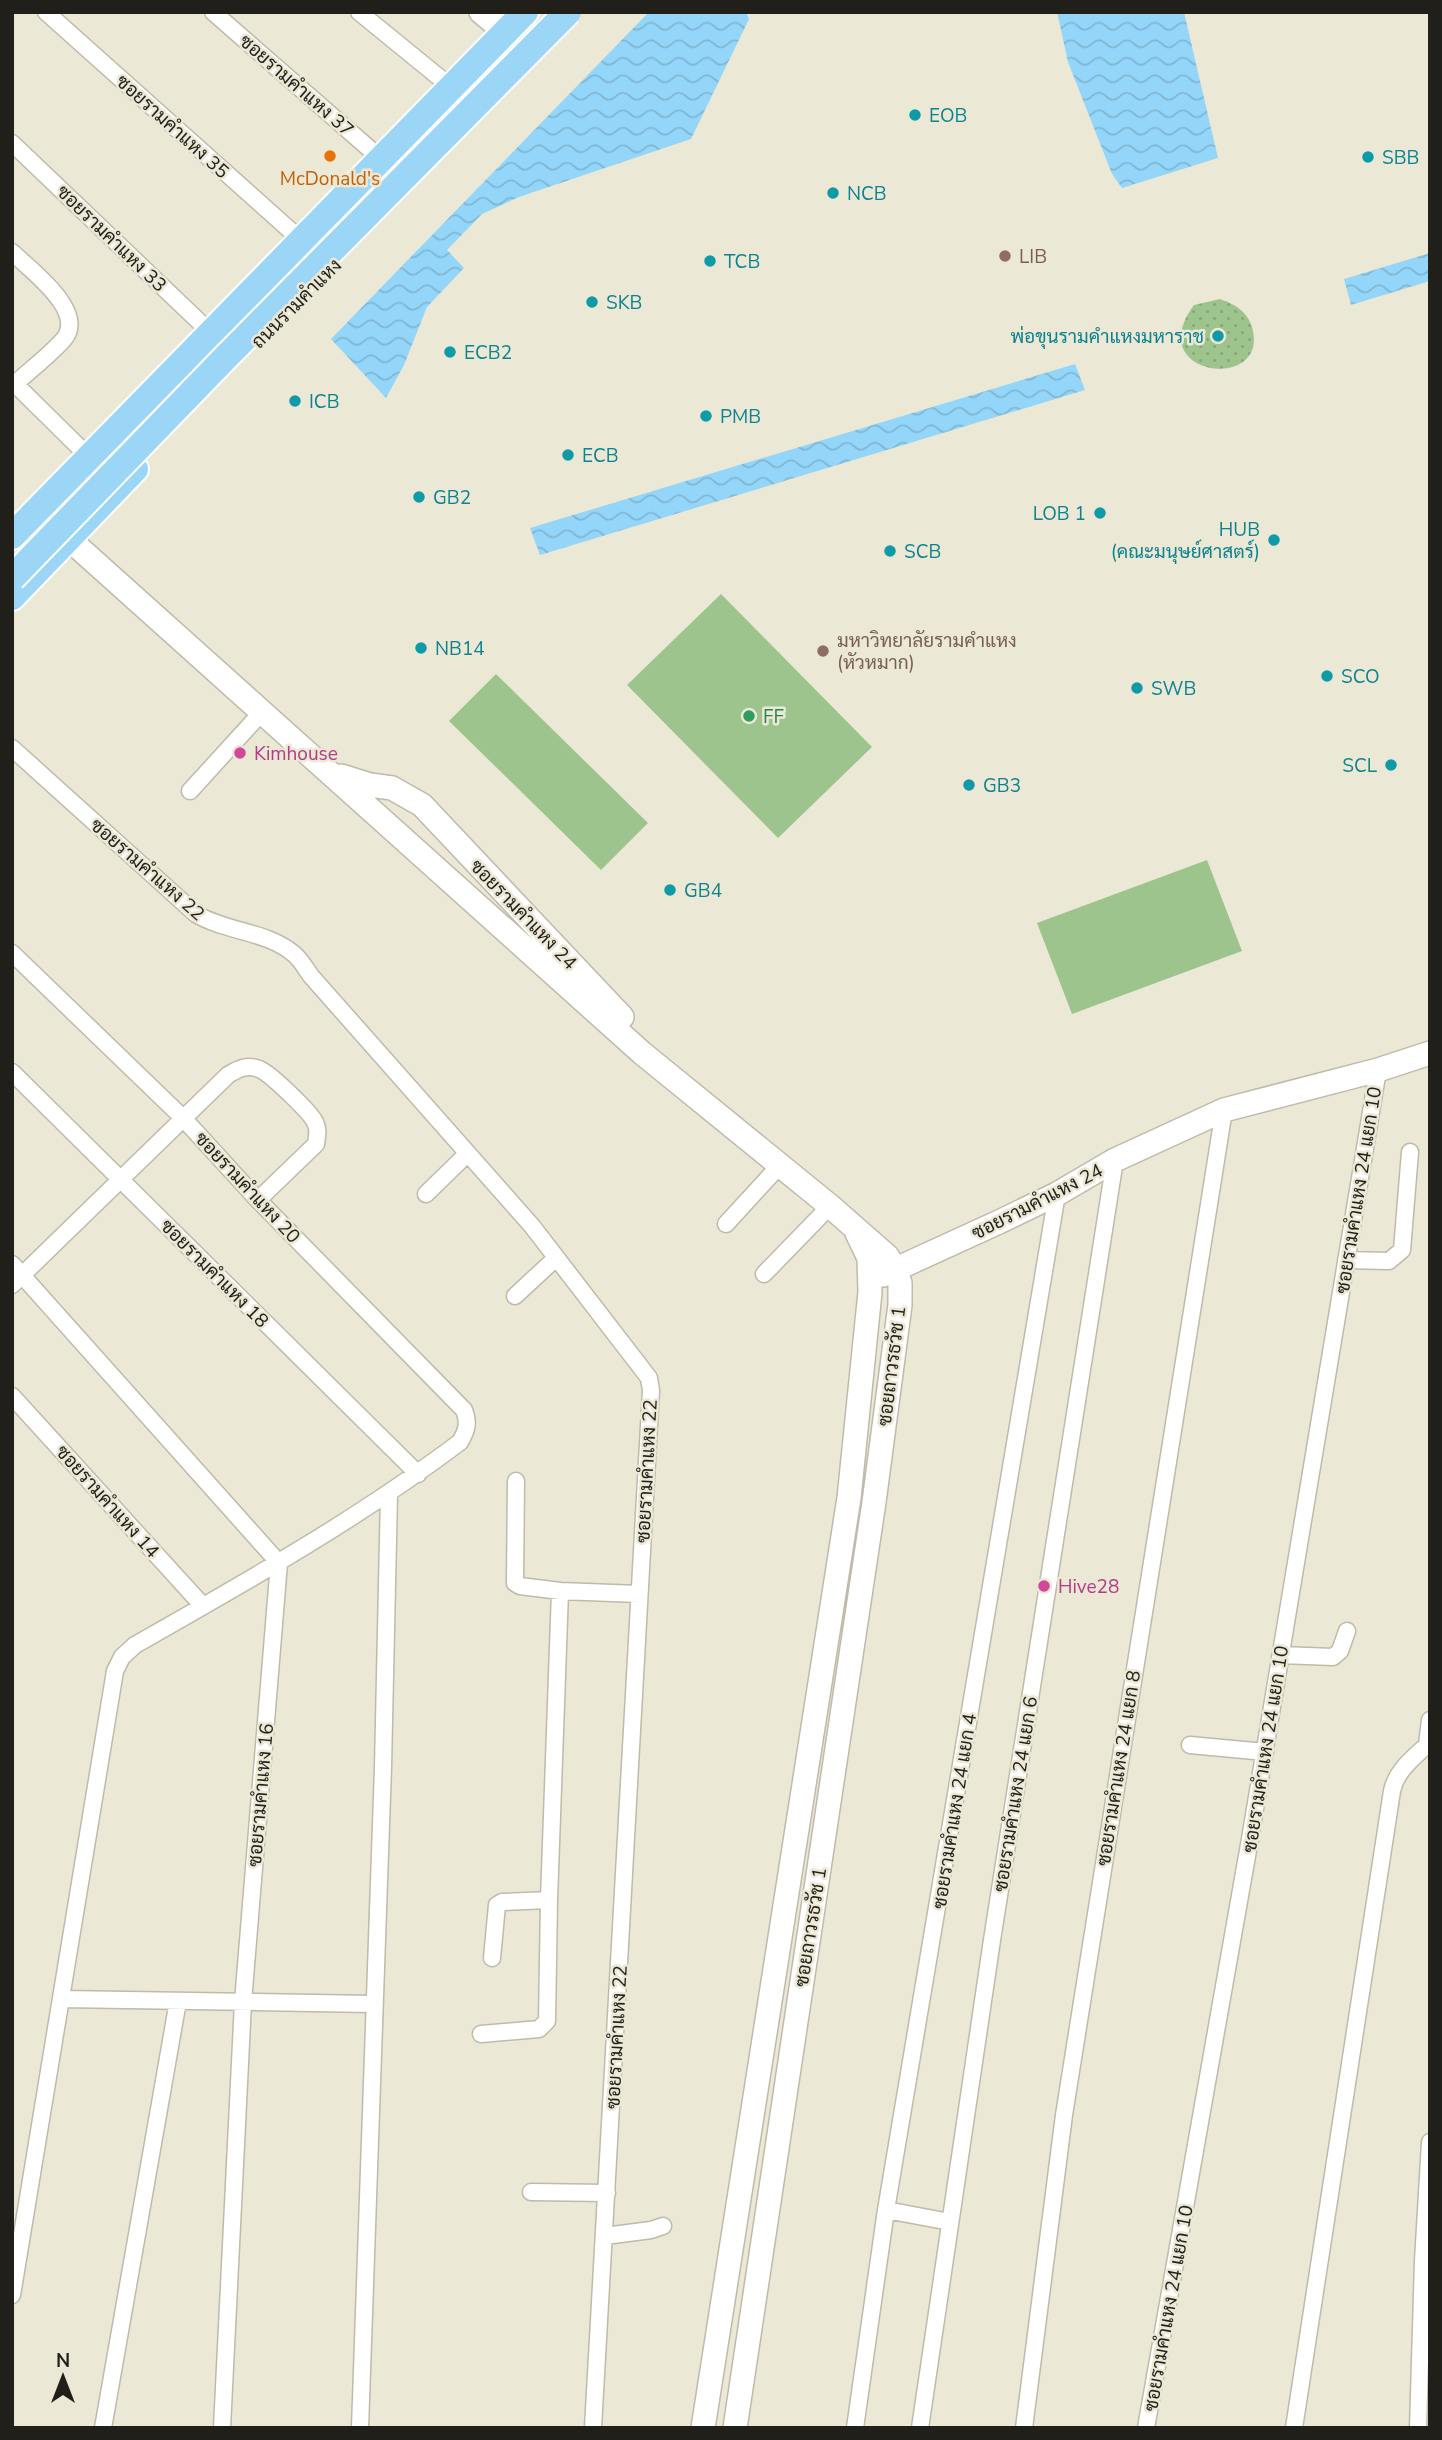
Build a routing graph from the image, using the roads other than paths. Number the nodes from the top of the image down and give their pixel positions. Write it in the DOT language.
graph roads {
  1 [pos="46,12"];
  2 [pos="213,12"];
  3 [pos="359,12"];
  4 [pos="481,12"];
  5 [pos="525,12"];
  6 [pos="545,12"];
  7 [pos="568,12"];
  8 [pos="583,12"];
  9 [pos="505,32"];
  10 [pos="537,59"];
  11 [pos="451,87"];
  12 [pos="12,143"];
  13 [pos="380,158"];
  14 [pos="301,240"];
  15 [pos="12,252"];
  16 [pos="211,333"];
  17 [pos="16,391"];
  18 [pos="89,457"];
  19 [pos="20,527"];
  20 [pos="69,539"];
  21 [pos="12,554"];
  22 [pos="12,578"];
  23 [pos="12,597"];
  24 [pos="262,712"];
  25 [pos="12,748"];
  26 [pos="329,771"];
  27 [pos="190,791"];
  28 [pos="446,832"];
  29 [pos="491,917"];
  30 [pos="12,953"];
  31 [pos="1430,1053"];
  32 [pos="1378,1070"];
  33 [pos="12,1072"];
  34 [pos="695,1097"];
  35 [pos="1224,1111"];
  36 [pos="183,1118"];
  37 [pos="1410,1152"];
  38 [pos="467,1154"];
  39 [pos="1115,1160"];
  40 [pos="780,1165"];
  41 [pos="121,1180"];
  42 [pos="426,1194"];
  43 [pos="1057,1194"];
  44 [pos="258,1200"];
  45 [pos="830,1206"];
  46 [pos="726,1224"];
  47 [pos="854,1227"];
  48 [pos="556,1258"];
  49 [pos="920,1260"];
  50 [pos="1346,1260"];
  51 [pos="895,1268"];
  52 [pos="764,1274"];
  53 [pos="16,1275"];
  54 [pos="870,1292"];
  55 [pos="515,1296"];
  56 [pos="900,1305"];
  57 [pos="12,1396"];
  58 [pos="418,1474"];
  59 [pos="516,1481"];
  60 [pos="389,1494"];
  61 [pos="849,1498"];
  62 [pos="874,1502"];
  63 [pos="279,1563"];
  64 [pos="560,1591"];
  65 [pos="639,1594"];
  66 [pos="204,1606"];
  67 [pos="1347,1631"];
  68 [pos="1280,1655"];
  69 [pos="1430,1720"];
  70 [pos="1190,1745"];
  71 [pos="1429,1747"];
  72 [pos="1265,1752"];
  73 [pos="549,1900"];
  74 [pos="492,1958"];
  75 [pos="62,1999"];
  76 [pos="178,2001"];
  77 [pos="243,2002"];
  78 [pos="373,2004"];
  79 [pos="481,2034"];
  80 [pos="751,2125"];
  81 [pos="779,2130"];
  82 [pos="1430,2142"];
  83 [pos="531,2192"];
  84 [pos="607,2193"];
  85 [pos="886,2210"];
  86 [pos="950,2222"];
  87 [pos="663,2226"];
  88 [pos="605,2236"];
  89 [pos="12,2295"];
  90 [pos="103,2428"];
  91 [pos="222,2428"];
  92 [pos="360,2428"];
  93 [pos="593,2428"];
  94 [pos="703,2428"];
  95 [pos="735,2428"];
  96 [pos="855,2428"];
  97 [pos="920,2428"];
  98 [pos="1024,2428"];
  99 [pos="1146,2428"];
  100 [pos="1294,2428"];
  101 [pos="1418,2428"];
  1 -- 14 [label="street, ซอยรามคำแหง 35"];
  2 -- 13 [label="street, ซอยรามคำแหง 37"];
  3 -- 11 [label="street"];
  4 -- 9 [label="main road"];
  5 -- 9 [label="main road, ถนนรามคำแหง"];
  6 -- 21 [label="main road, ถนนรามคำแหง"];
  7 -- 22 [label="main road, ถนนรามคำแหง, bridge"];
  8 -- 10 [label="main road, ถนนรามคำแหง"];
  9 -- 10 [label="main road"];
  9 -- 11 [label="main road, ถนนรามคำแหง"];
  10 -- 20 [label="main road, ถนนรามคำแหง"];
  11 -- 13 [label="main road, ถนนรามคำแหง"];
  12 -- 16 [label="street, ซอยรามคำแหง 33"];
  13 -- 14 [label="main road, ถนนรามคำแหง"];
  14 -- 16 [label="main road, ถนนรามคำแหง"];
  15 -- 17 [label="street"];
  16 -- 18 [label="main road, ถนนรามคำแหง"];
  17 -- 18 [label="street"];
  18 -- 19 [label="main road, ถนนรามคำแหง"];
  19 -- 20 [label="main road"];
  20 -- 23 [label="main road, ถนนรามคำแหง"];
  20 -- 24 [label="main road, ซอยรามคำแหง 24"];
  24 -- 26 [label="main road, ซอยรามคำแหง 24"];
  24 -- 27 [label="street"];
  25 -- 38 [label="street, ซอยรามคำแหง 22"];
  26 -- 28 [label="main road, ซอยรามคำแหง 24"];
  26 -- 29 [label="main road, ซอยรามคำแหง 24"];
  28 -- 29 [label="main road"];
  28 -- 34 [label="main road, ซอยรามคำแหง 24"];
  29 -- 34 [label="main road, ซอยรามคำแหง 24"];
  30 -- 36 [label="street, ซอยรามคำแหง 20"];
  31 -- 32 [label="main road, ซอยรามคำแหง 24"];
  32 -- 35 [label="main road, ซอยรามคำแหง 24"];
  32 -- 50 [label="street, ซอยรามคำแหง 24 แยก 10"];
  33 -- 41 [label="street, ซอยรามคำแหง 18"];
  34 -- 40 [label="main road, ซอยรามคำแหง 24"];
  35 -- 39 [label="main road, ซอยรามคำแหง 24"];
  35 -- 98 [label="street, ซอยรามคำแหง 24 แยก 8"];
  36 -- 41 [label="street"];
  36 -- 44 [label="street, ซอยรามคำแหง 20"];
  36 -- 44 [label="street"];
  37 -- 50 [label="street"];
  38 -- 42 [label="street"];
  38 -- 48 [label="street, ซอยรามคำแหง 22"];
  39 -- 43 [label="main road, ซอยรามคำแหง 24"];
  39 -- 86 [label="street, ซอยรามคำแหง 24 แยก 6"];
  40 -- 45 [label="main road, ซอยรามคำแหง 24"];
  40 -- 46 [label="street"];
  41 -- 53 [label="street"];
  41 -- 58 [label="street, ซอยรามคำแหง 18"];
  43 -- 49 [label="main road, ซอยรามคำแหง 24"];
  43 -- 85 [label="street, ซอยรามคำแหง 24 แยก 4"];
  44 -- 58 [label="street, ซอยรามคำแหง 20"];
  45 -- 47 [label="main road, ซอยรามคำแหง 24"];
  45 -- 52 [label="street"];
  47 -- 49 [label="main road"];
  47 -- 51 [label="main road, ซอยรามคำแหง 24"];
  47 -- 54 [label="main road"];
  48 -- 55 [label="street"];
  48 -- 65 [label="street, ซอยรามคำแหง 22"];
  49 -- 51 [label="main road, ซอยรามคำแหง 24"];
  49 -- 56 [label="main road"];
  50 -- 68 [label="street, ซอยรามคำแหง 24 แยก 10"];
  51 -- 54 [label="main road, ซอยถาวรธวัช 1"];
  51 -- 56 [label="main road, ซอยถาวรธวัช 1"];
  53 -- 63 [label="street"];
  54 -- 61 [label="main road, ซอยถาวรธวัช 1"];
  56 -- 62 [label="main road, ซอยถาวรธวัช 1"];
  57 -- 66 [label="street, ซอยรามคำแหง 14"];
  58 -- 60 [label="street"];
  59 -- 64 [label="street"];
  60 -- 63 [label="street"];
  60 -- 78 [label="street"];
  61 -- 62 [label="main road"];
  61 -- 80 [label="main road, ซอยถาวรธวัช 1"];
  62 -- 81 [label="main road, ซอยถาวรธวัช 1"];
  63 -- 66 [label="street"];
  63 -- 77 [label="street, ซอยรามคำแหง 16"];
  64 -- 65 [label="street"];
  64 -- 73 [label="street"];
  65 -- 84 [label="street, ซอยรามคำแหง 22"];
  66 -- 75 [label="street"];
  67 -- 68 [label="street"];
  68 -- 72 [label="street, ซอยรามคำแหง 24 แยก 10"];
  69 -- 71 [label="street"];
  70 -- 72 [label="street"];
  71 -- 100 [label="street"];
  72 -- 99 [label="street, ซอยรามคำแหง 24 แยก 10"];
  73 -- 74 [label="street"];
  73 -- 79 [label="street"];
  75 -- 76 [label="street"];
  75 -- 89 [label="street"];
  76 -- 77 [label="street"];
  76 -- 90 [label="street"];
  77 -- 78 [label="street"];
  77 -- 91 [label="street, ซอยรามคำแหง 16"];
  78 -- 92 [label="street"];
  80 -- 81 [label="main road"];
  80 -- 94 [label="main road, ซอยถาวรธวัช 1"];
  81 -- 95 [label="main road, ซอยถาวรธวัช 1"];
  82 -- 101 [label="street"];
  83 -- 84 [label="street"];
  84 -- 88 [label="street, ซอยรามคำแหง 22"];
  85 -- 86 [label="street"];
  85 -- 96 [label="street, ซอยรามคำแหง 24 แยก 4"];
  86 -- 97 [label="street, ซอยรามคำแหง 24 แยก 6"];
  87 -- 88 [label="street"];
  88 -- 93 [label="street, ซอยรามคำแหง 22"];
}
